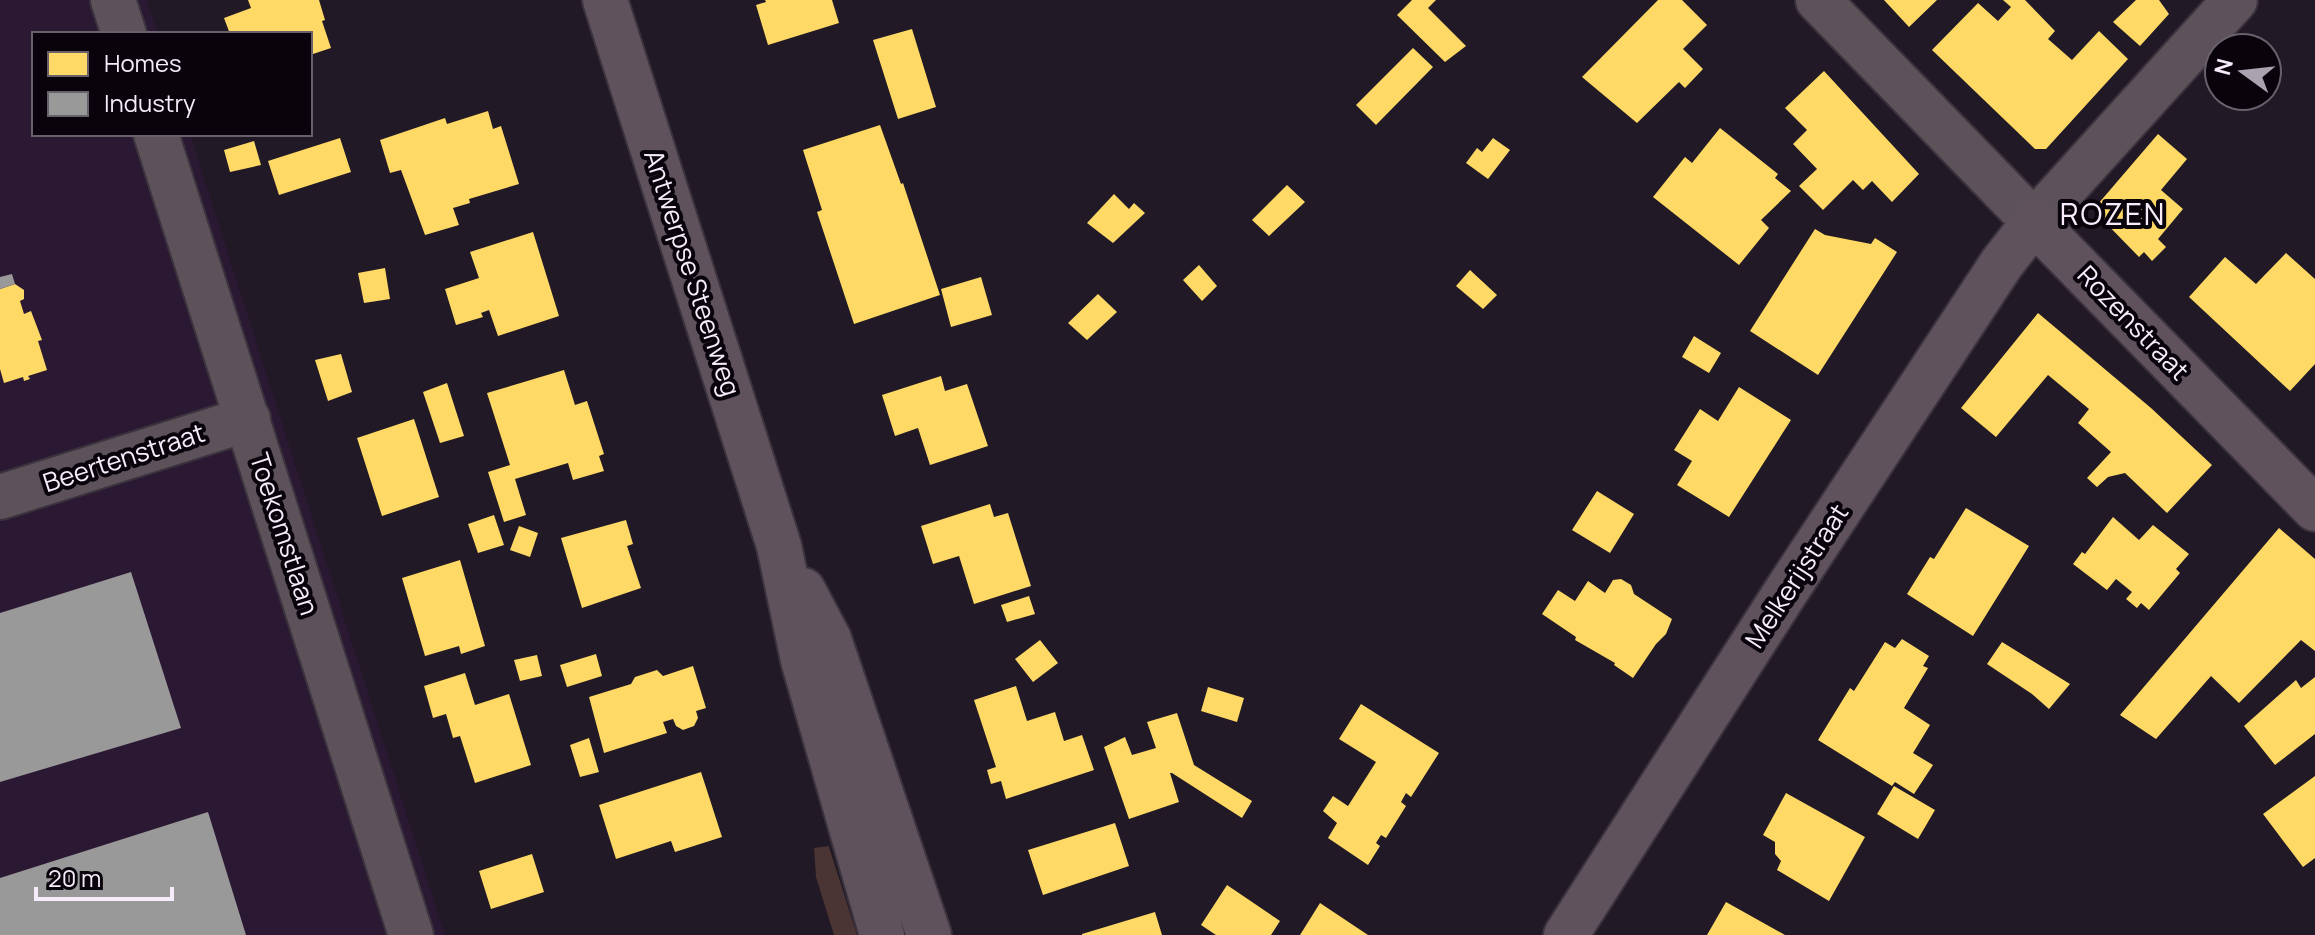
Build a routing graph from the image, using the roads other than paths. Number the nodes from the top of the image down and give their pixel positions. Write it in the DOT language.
graph roads {
  1 [pos="113,0"];
  2 [pos="605,0"];
  3 [pos="1818,0"];
  4 [pos="2235,0"];
  5 [pos="123,32"];
  6 [pos="157,136"];
  7 [pos="2034,222"];
  8 [pos="248,419"];
  9 [pos="0,497"];
  10 [pos="2315,509"];
  11 [pos="779,546"];
  12 [pos="411,935"];
  13 [pos="882,935"];
  14 [pos="929,935"];
  15 [pos="1566,935"];
  1 -- 5 [label="street"];
  2 -- 11 [label="main road, Antwerpse Steenweg"];
  3 -- 7 [label="street, Rozenstraat"];
  4 -- 7 [label="street"];
  6 -- 8 [label="street, Toekomstlaan"];
  7 -- 10 [label="main road, Rozenstraat"];
  7 -- 15 [label="main road, Melkerijstraat"];
  8 -- 9 [label="street, Beertenstraat"];
  8 -- 12 [label="street, Toekomstlaan"];
  11 -- 13 [label="main road, Antwerpse Steenweg"];
  11 -- 14 [label="main road, Antwerpse Steenweg"];
}
